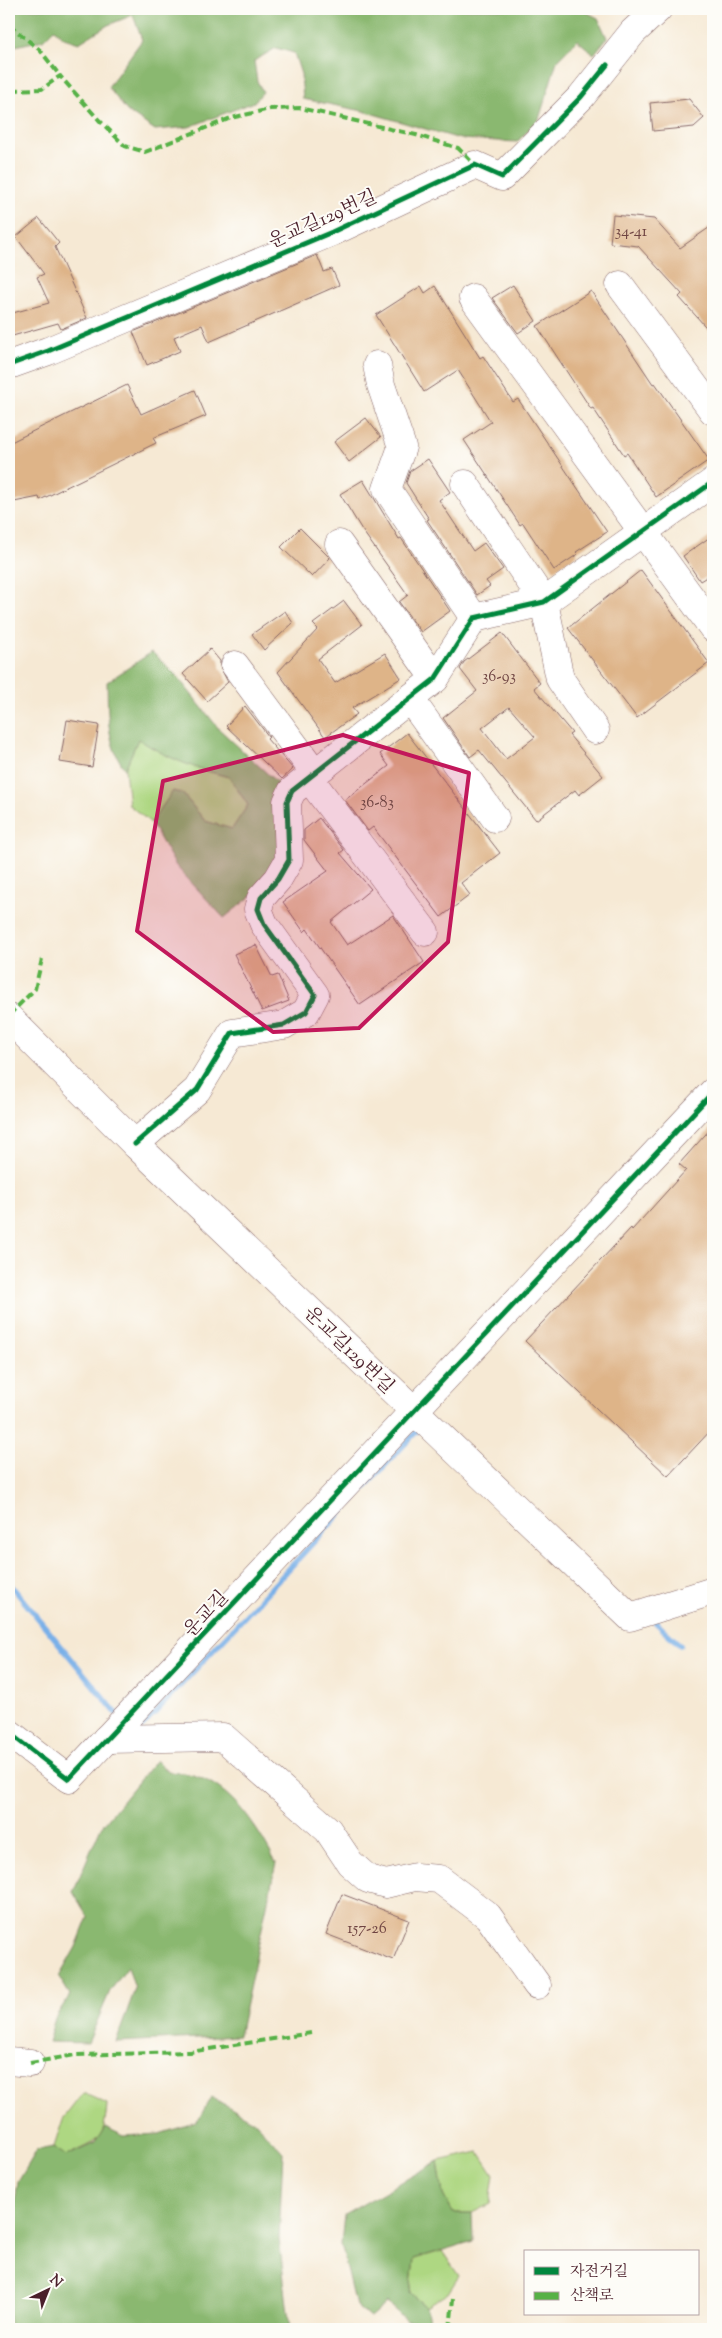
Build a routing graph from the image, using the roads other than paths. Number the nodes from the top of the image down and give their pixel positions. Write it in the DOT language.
graph roads {
  1 [pos="658,9"];
  2 [pos="620,285"];
  3 [pos="473,298"];
  4 [pos="9,365"];
  5 [pos="377,365"];
  6 [pos="713,411"];
  7 [pos="713,482"];
  8 [pos="464,484"];
  9 [pos="643,531"];
  10 [pos="339,544"];
  11 [pos="544,602"];
  12 [pos="474,618"];
  13 [pos="713,628"];
  14 [pos="235,665"];
  15 [pos="435,680"];
  16 [pos="410,698"];
  17 [pos="595,730"];
  18 [pos="312,776"];
  19 [pos="495,818"];
  20 [pos="425,932"];
  21 [pos="9,1018"];
  22 [pos="713,1092"];
  23 [pos="135,1144"];
  24 [pos="416,1412"];
  25 [pos="713,1591"];
  26 [pos="9,1733"];
  27 [pos="106,1739"];
  28 [pos="537,1985"];
  1 -- 4 [label="street, 운교길129번길"];
  2 -- 6 [label="street"];
  3 -- 9 [label="street"];
  5 -- 12 [label="street"];
  7 -- 9 [label="street"];
  8 -- 11 [label="street"];
  9 -- 11 [label="street"];
  9 -- 13 [label="street"];
  10 -- 15 [label="street"];
  11 -- 12 [label="street"];
  11 -- 17 [label="street"];
  12 -- 15 [label="street"];
  14 -- 18 [label="street"];
  15 -- 16 [label="street"];
  16 -- 18 [label="street"];
  16 -- 19 [label="street"];
  18 -- 20 [label="street"];
  18 -- 23 [label="street"];
  21 -- 23 [label="street, 운교길129번길"];
  22 -- 24 [label="street, 운교길"];
  23 -- 24 [label="street, 운교길129번길"];
  24 -- 25 [label="street, 운교길129번길"];
  24 -- 27 [label="street, 운교길"];
  26 -- 27 [label="street, 운교길"];
  27 -- 28 [label="street"];
}
